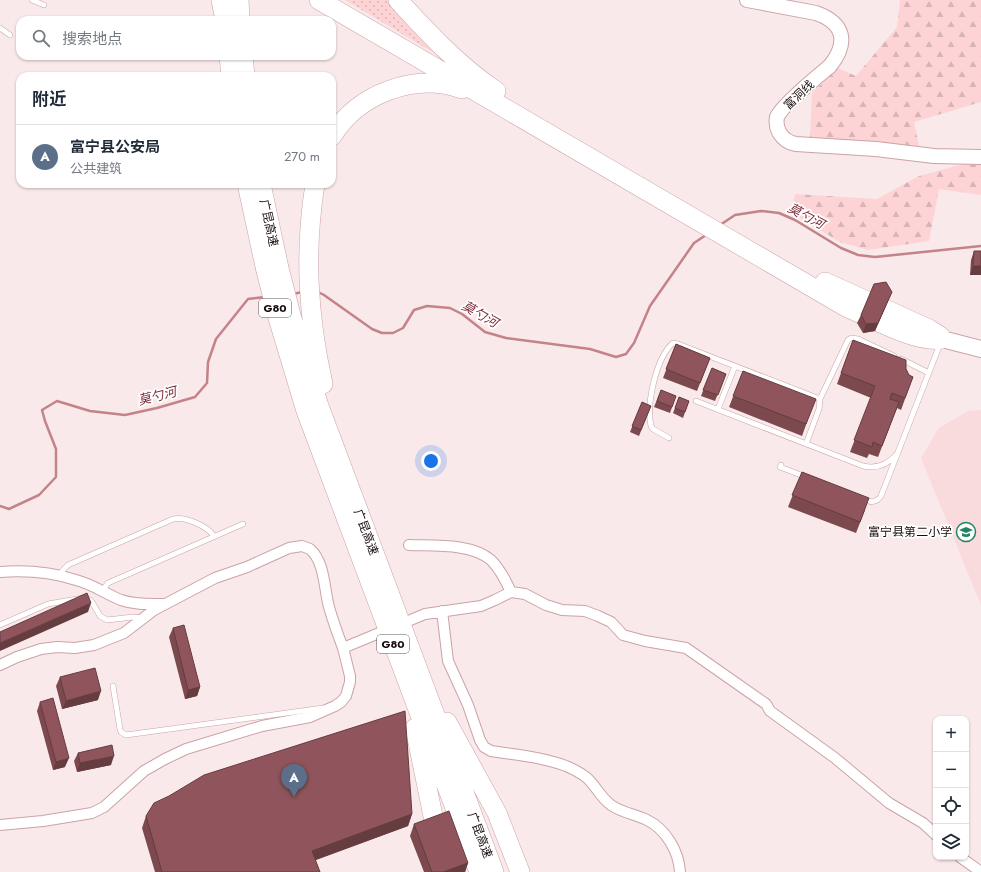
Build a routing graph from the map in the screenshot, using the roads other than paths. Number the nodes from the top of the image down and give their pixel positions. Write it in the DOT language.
graph roads {
  1 [pos="32,0"];
  2 [pos="221,0"];
  3 [pos="225,0"];
  4 [pos="239,0"];
  5 [pos="319,0"];
  6 [pos="338,0"];
  7 [pos="398,0"];
  8 [pos="747,0"];
  9 [pos="44,6"];
  10 [pos="224,16"];
  11 [pos="225,16"];
  12 [pos="240,16"];
  13 [pos="0,28"];
  14 [pos="10,35"];
  15 [pos="229,60"];
  16 [pos="243,60"];
  17 [pos="231,72"];
  18 [pos="245,72"];
  19 [pos="506,103"];
  20 [pos="336,131"];
  21 [pos="981,157"];
  22 [pos="314,188"];
  23 [pos="256,190"];
  24 [pos="942,339"];
  25 [pos="981,349"];
  26 [pos="735,366"];
  27 [pos="929,373"];
  28 [pos="820,399"];
  29 [pos="696,400"];
  30 [pos="718,409"];
  31 [pos="320,412"];
  32 [pos="668,438"];
  33 [pos="806,444"];
  34 [pos="899,449"];
  35 [pos="780,465"];
  36 [pos="809,478"];
  37 [pos="852,496"];
  38 [pos="242,524"];
  39 [pos="214,536"];
  40 [pos="409,545"];
  41 [pos="0,572"];
  42 [pos="61,576"];
  43 [pos="102,591"];
  44 [pos="512,592"];
  45 [pos="166,604"];
  46 [pos="442,611"];
  47 [pos="143,618"];
  48 [pos="0,625"];
  49 [pos="343,648"];
  50 [pos="0,665"];
  51 [pos="409,667"];
  52 [pos="113,686"];
  53 [pos="328,709"];
  54 [pos="0,825"];
  55 [pos="933,832"];
  56 [pos="964,860"];
  57 [pos="453,872"];
  58 [pos="479,872"];
  59 [pos="494,872"];
  60 [pos="520,872"];
  61 [pos="680,872"];
  62 [pos="981,872"];
  1 -- 9 [label="lane"];
  2 -- 10 [label="highway"];
  3 -- 11 [label="highway"];
  4 -- 12 [label="highway"];
  5 -- 19 [label="highway"];
  6 -- 19 [label="highway"];
  7 -- 19 [label="highway"];
  8 -- 21 [label="main road, 富洞线"];
  13 -- 14 [label="lane"];
  15 -- 17 [label="highway"];
  16 -- 18 [label="highway"];
  19 -- 20 [label="highway"];
  19 -- 24 [label="highway"];
  22 -- 31 [label="highway"];
  23 -- 31 [label="highway, 广昆高速 / G80"];
  24 -- 25 [label="main road"];
  24 -- 27 [label="lane"];
  26 -- 28 [label="lane"];
  26 -- 30 [label="lane"];
  26 -- 32 [label="lane"];
  27 -- 28 [label="lane"];
  27 -- 34 [label="lane"];
  28 -- 33 [label="lane"];
  29 -- 30 [label="lane"];
  30 -- 33 [label="lane"];
  31 -- 51 [label="highway, 广昆高速 / G80"];
  31 -- 51 [label="highway, 广昆高速 / G80"];
  33 -- 34 [label="lane"];
  34 -- 37 [label="lane"];
  35 -- 36 [label="lane"];
  38 -- 39 [label="lane"];
  39 -- 42 [label="lane"];
  39 -- 43 [label="lane"];
  40 -- 44 [label="street"];
  41 -- 42 [label="street"];
  42 -- 43 [label="street"];
  43 -- 45 [label="street"];
  44 -- 46 [label="street"];
  44 -- 55 [label="street"];
  45 -- 47 [label="street"];
  45 -- 49 [label="street"];
  46 -- 49 [label="street"];
  46 -- 61 [label="street"];
  47 -- 48 [label="lane"];
  47 -- 50 [label="street"];
  49 -- 53 [label="street"];
  51 -- 57 [label="highway"];
  51 -- 58 [label="highway, 广昆高速 / G80"];
  51 -- 59 [label="highway, 广昆高速 / G80"];
  51 -- 60 [label="highway"];
  52 -- 53 [label="lane"];
  53 -- 54 [label="street"];
  56 -- 62 [label="street"];
}
